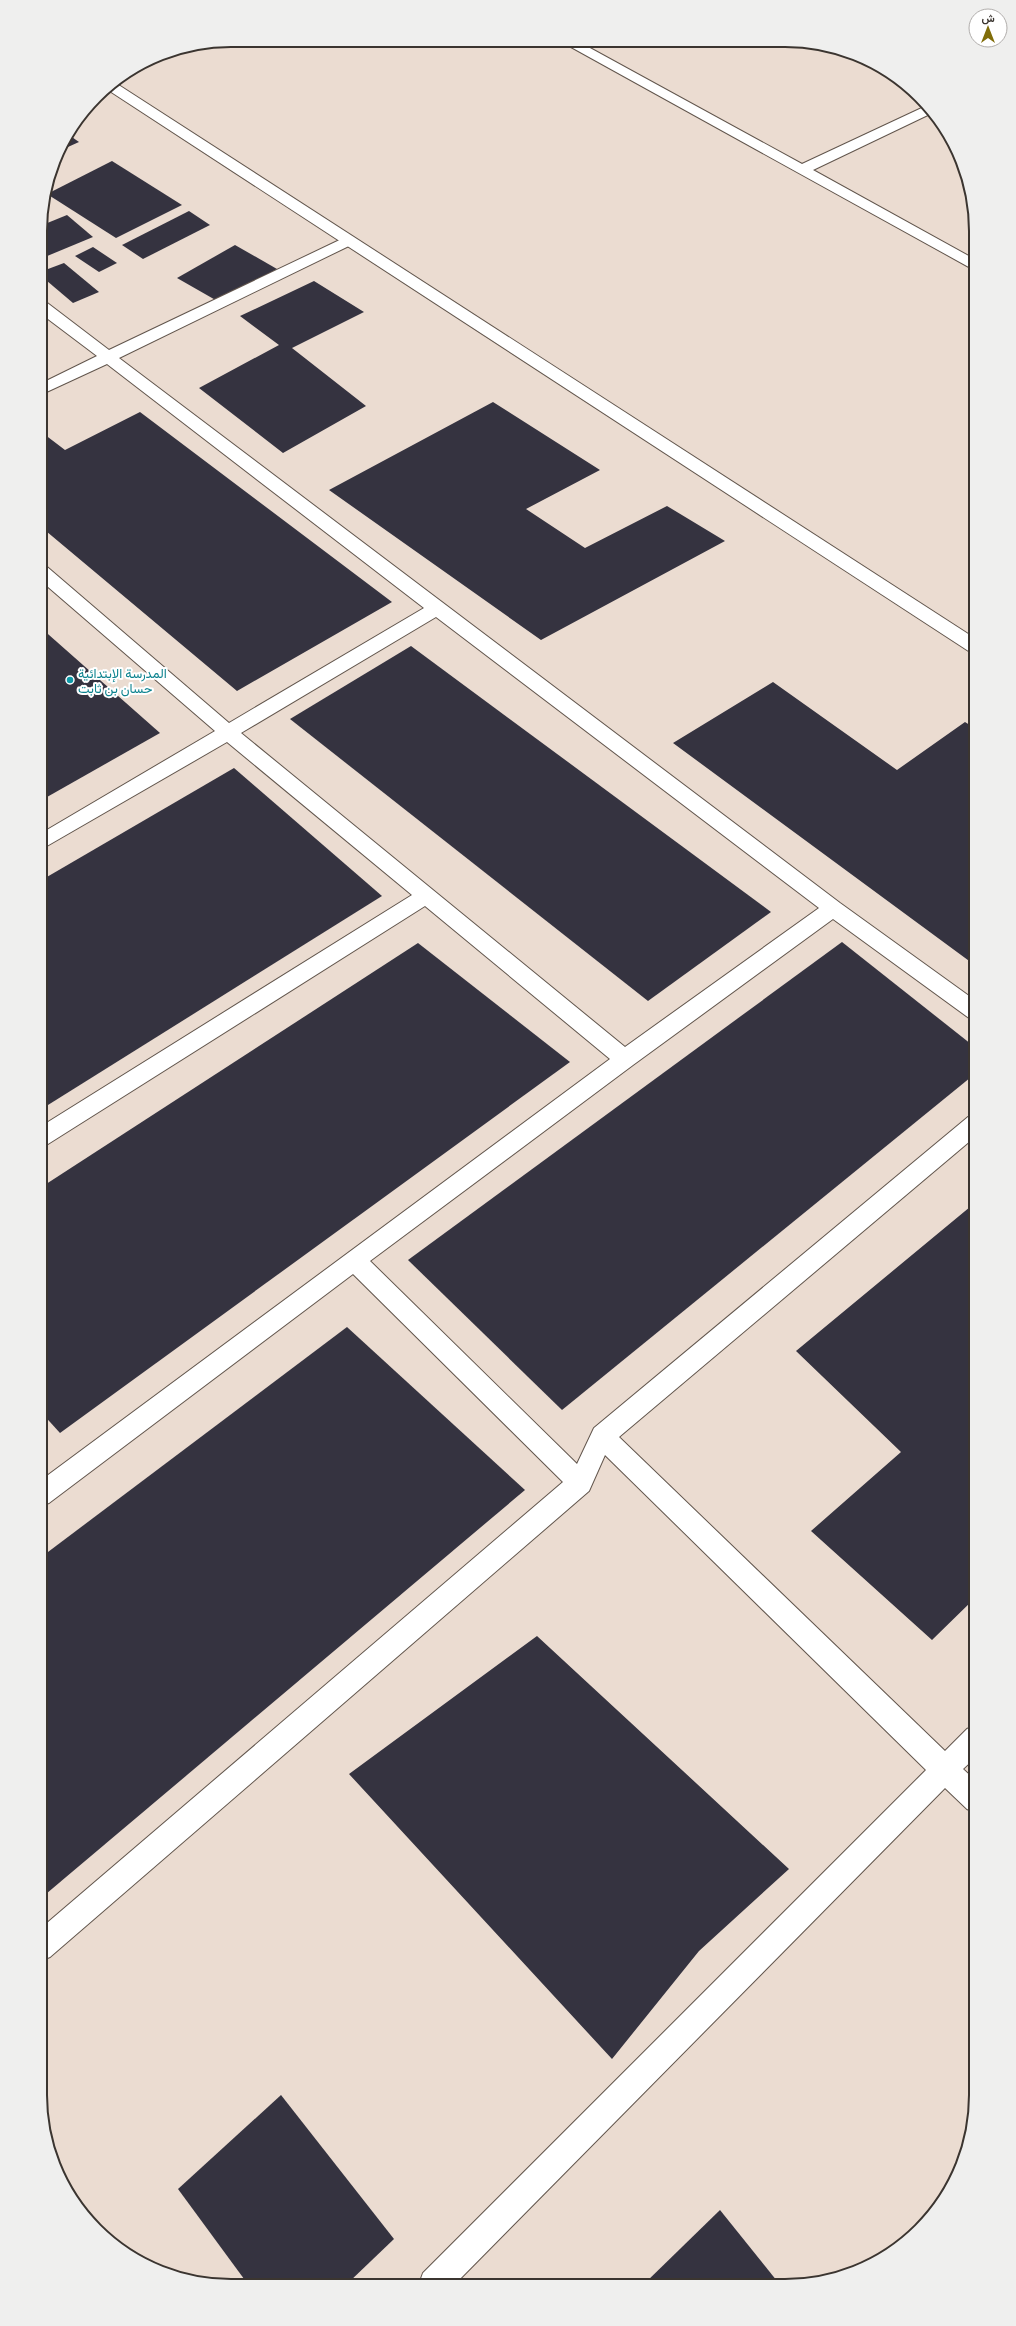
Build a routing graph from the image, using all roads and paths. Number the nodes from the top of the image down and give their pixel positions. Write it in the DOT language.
graph roads {
  1 [pos="578,47"];
  2 [pos="115,89"];
  3 [pos="924,111"];
  4 [pos="802,170"];
  5 [pos="348,241"];
  6 [pos="969,262"];
  7 [pos="47,310"];
  8 [pos="110,356"];
  9 [pos="47,387"];
  10 [pos="47,576"];
  11 [pos="437,609"];
  12 [pos="969,643"];
  13 [pos="226,731"];
  14 [pos="47,839"];
  15 [pos="425,896"];
  16 [pos="833,908"];
  17 [pos="969,1007"];
  18 [pos="625,1059"];
  19 [pos="969,1129"];
  20 [pos="47,1134"];
  21 [pos="355,1261"];
  22 [pos="602,1436"];
  23 [pos="580,1483"];
  24 [pos="47,1490"];
  25 [pos="969,1745"];
  26 [pos="944,1771"];
  27 [pos="969,1794"];
  28 [pos="47,1940"];
  29 [pos="439,2279"];
  1 -- 4 [label="street"];
  2 -- 5 [label="street"];
  3 -- 4 [label="street"];
  4 -- 6 [label="street"];
  5 -- 8 [label="street"];
  5 -- 12 [label="street"];
  7 -- 8 [label="street"];
  8 -- 9 [label="street"];
  8 -- 11 [label="street"];
  10 -- 13 [label="street"];
  11 -- 13 [label="street"];
  11 -- 16 [label="street"];
  13 -- 14 [label="street"];
  13 -- 15 [label="street"];
  15 -- 18 [label="street"];
  15 -- 20 [label="street"];
  16 -- 17 [label="street"];
  16 -- 18 [label="street"];
  18 -- 21 [label="street"];
  19 -- 22 [label="street"];
  21 -- 23 [label="street"];
  21 -- 24 [label="street"];
  22 -- 23 [label="street"];
  22 -- 26 [label="street"];
  23 -- 28 [label="street"];
  25 -- 26 [label="street"];
  26 -- 27 [label="street"];
  26 -- 29 [label="street"];
}
